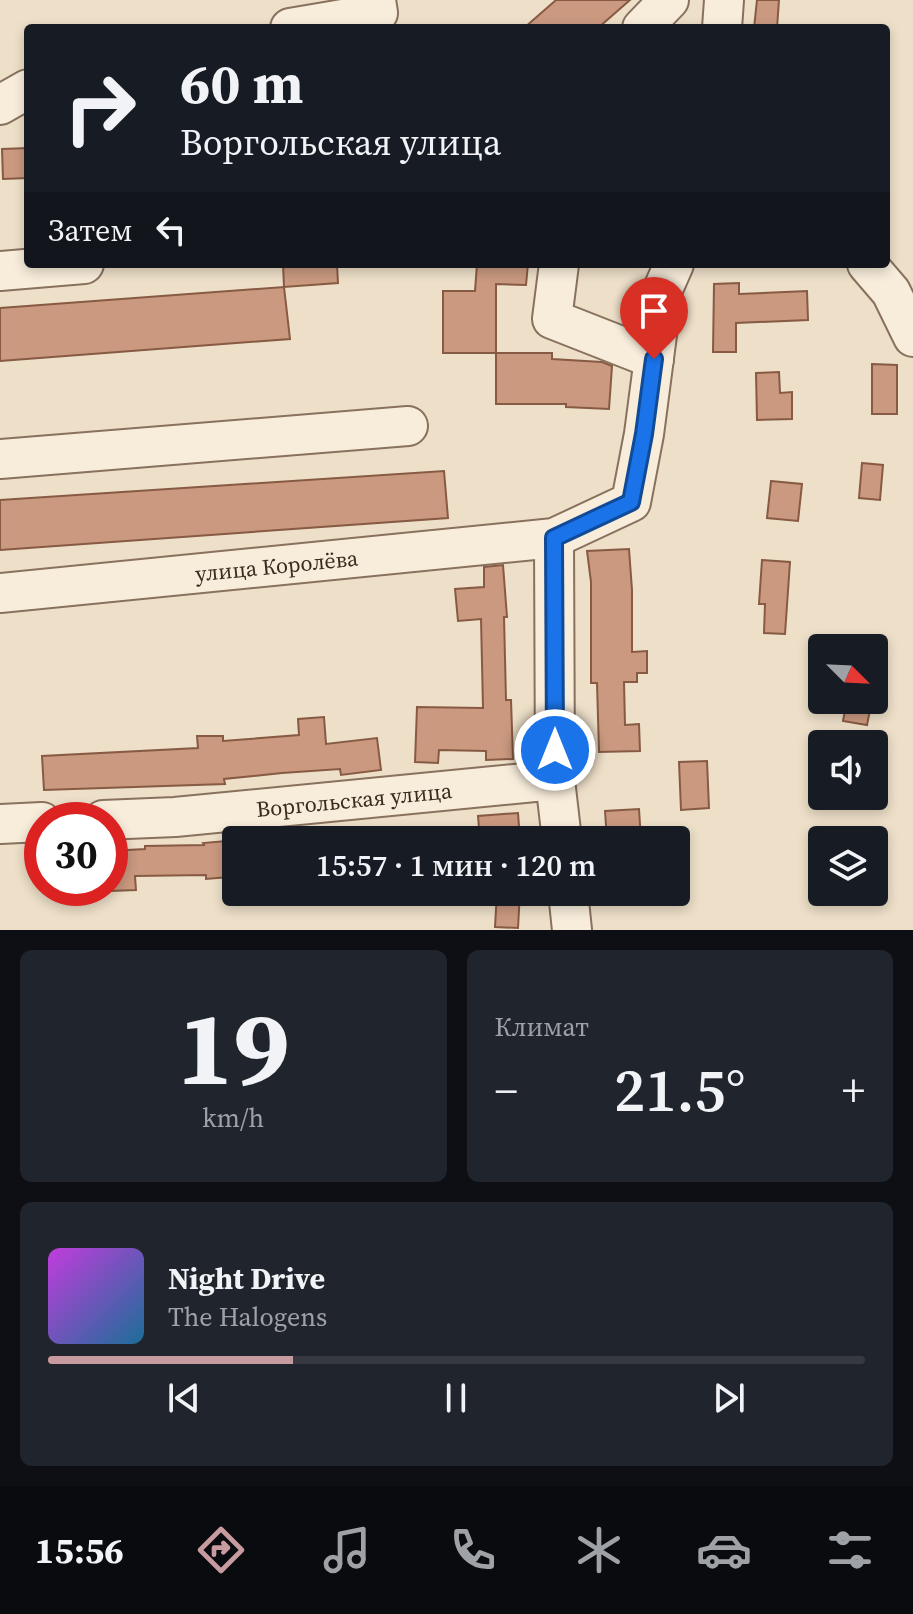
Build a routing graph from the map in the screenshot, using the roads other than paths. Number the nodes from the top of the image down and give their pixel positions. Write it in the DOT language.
graph roads {
  1 [pos="669,0"];
  2 [pos="724,0"];
  3 [pos="375,14"];
  4 [pos="314,24"];
  5 [pos="646,24"];
  6 [pos="722,24"];
  7 [pos="24,91"];
  8 [pos="0,105"];
  9 [pos="36,268"];
  10 [pos="558,268"];
  11 [pos="672,268"];
  12 [pos="870,268"];
  13 [pos="0,271"];
  14 [pos="913,337"];
  15 [pos="654,359"];
  16 [pos="408,426"];
  17 [pos="0,459"];
  18 [pos="554,538"];
  19 [pos="0,593"];
  20 [pos="555,780"];
  21 [pos="128,819"];
  22 [pos="24,823"];
  23 [pos="0,824"];
  24 [pos="560,826"];
  25 [pos="569,906"];
  26 [pos="572,930"];
  1 -- 5 [label="street"];
  2 -- 6 [label="street"];
  3 -- 4 [label="street"];
  7 -- 8 [label="street"];
  9 -- 13 [label="street"];
  10 -- 15 [label="street"];
  11 -- 15 [label="street"];
  12 -- 14 [label="street"];
  15 -- 18 [label="street"];
  16 -- 17 [label="street"];
  18 -- 19 [label="street, улица Королёва"];
  18 -- 20 [label="street"];
  20 -- 21 [label="street, Воргольская улица"];
  20 -- 24 [label="street"];
  22 -- 23 [label="street"];
  25 -- 26 [label="street"];
}
